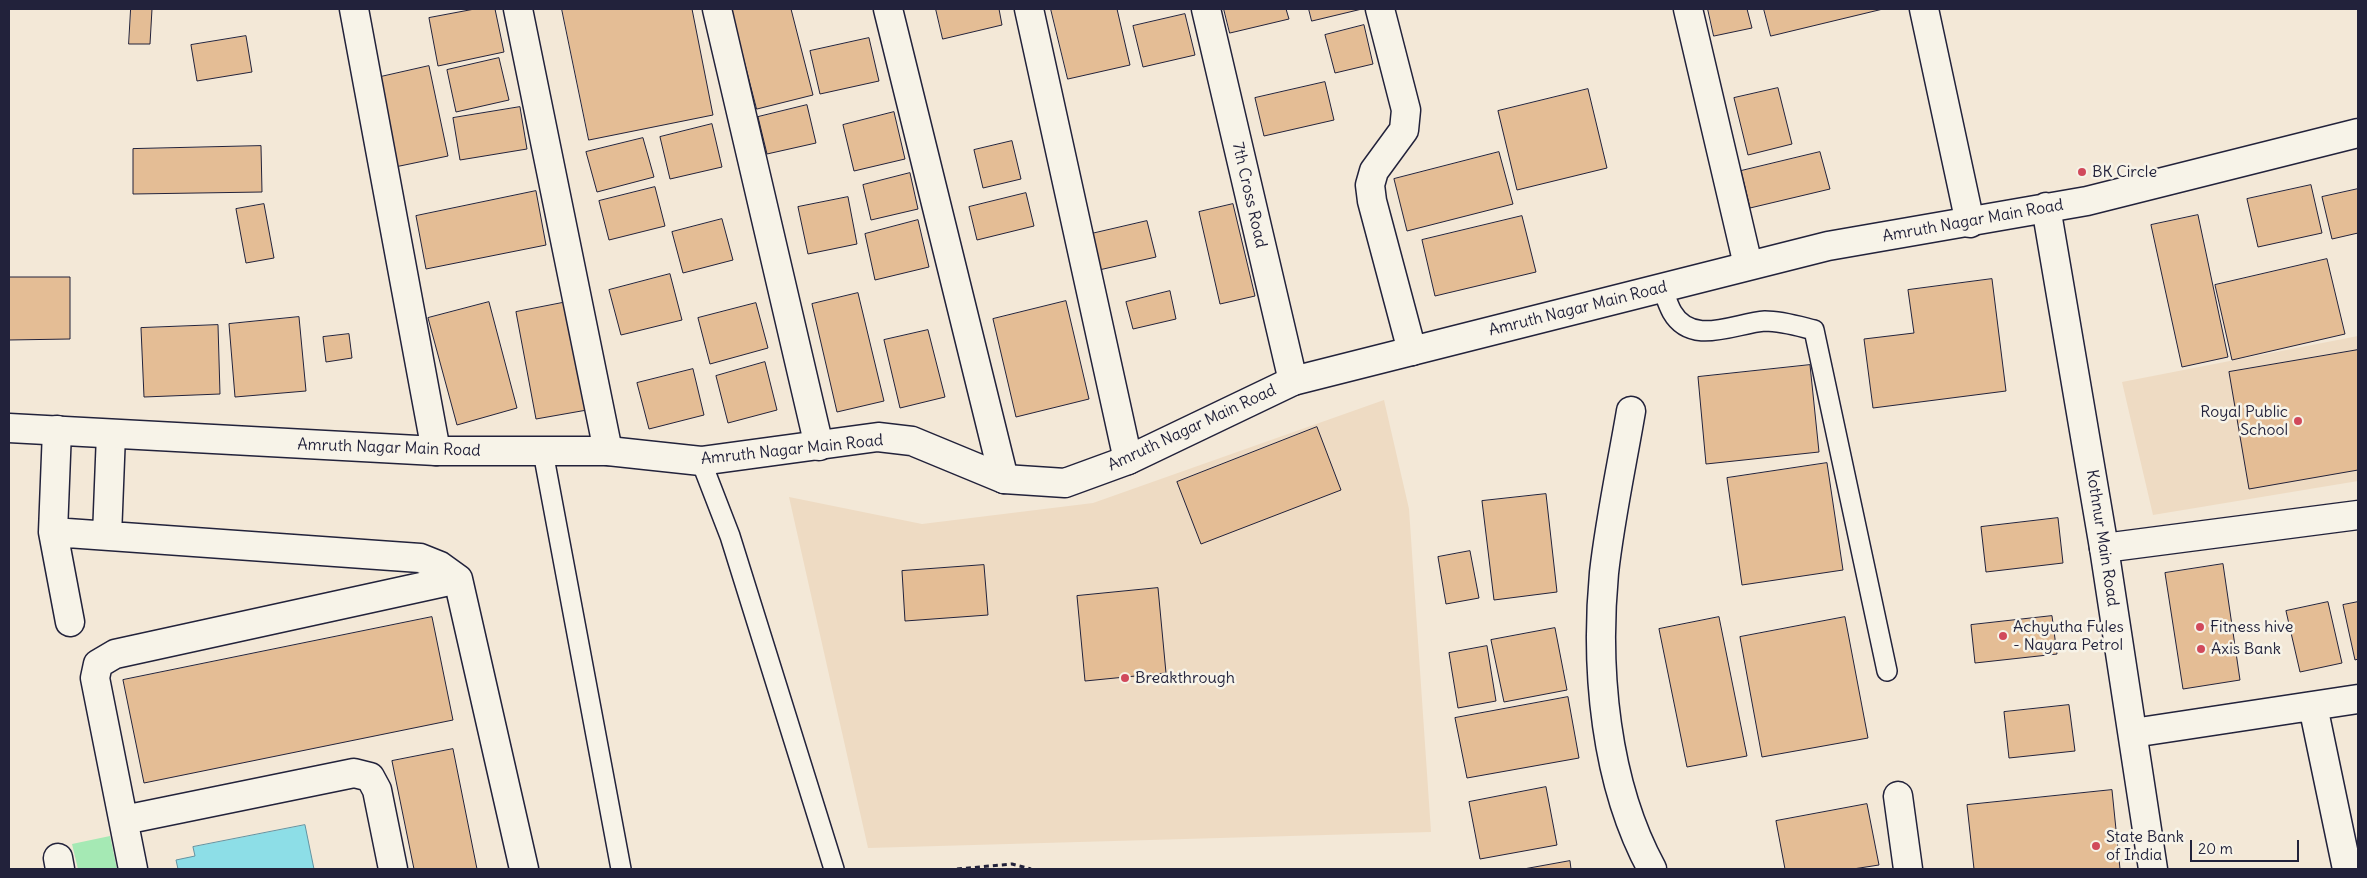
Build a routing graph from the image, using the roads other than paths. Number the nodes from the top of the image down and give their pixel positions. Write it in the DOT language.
graph roads {
  1 [pos="354,9"];
  2 [pos="518,9"];
  3 [pos="717,9"];
  4 [pos="888,9"];
  5 [pos="1029,9"];
  6 [pos="1206,9"];
  7 [pos="1380,9"];
  8 [pos="1688,9"];
  9 [pos="1924,9"];
  10 [pos="2358,133"];
  11 [pos="2046,207"];
  12 [pos="1970,223"];
  13 [pos="1748,266"];
  14 [pos="1662,287"];
  15 [pos="1412,351"];
  16 [pos="1292,381"];
  17 [pos="1631,411"];
  18 [pos="9,428"];
  19 [pos="56,430"];
  20 [pos="111,434"];
  21 [pos="819,446"];
  22 [pos="608,451"];
  23 [pos="436,452"];
  24 [pos="543,452"];
  25 [pos="1128,460"];
  26 [pos="700,461"];
  27 [pos="1004,479"];
  28 [pos="2358,515"];
  29 [pos="53,532"];
  30 [pos="107,536"];
  31 [pos="2104,548"];
  32 [pos="458,579"];
  33 [pos="70,622"];
  34 [pos="1887,671"];
  35 [pos="2358,699"];
  36 [pos="2313,706"];
  37 [pos="2133,733"];
  38 [pos="1898,796"];
  39 [pos="124,820"];
  40 [pos="133,869"];
  41 [pos="393,869"];
  42 [pos="524,869"];
  43 [pos="620,869"];
  44 [pos="834,869"];
  45 [pos="1652,869"];
  46 [pos="1908,869"];
  47 [pos="2153,869"];
  48 [pos="2347,869"];
  1 -- 23 [label="street"];
  2 -- 22 [label="street"];
  3 -- 21 [label="street"];
  4 -- 27 [label="street"];
  5 -- 25 [label="street"];
  6 -- 16 [label="street, 7th Cross Road"];
  7 -- 15 [label="street"];
  8 -- 13 [label="street"];
  9 -- 12 [label="street"];
  10 -- 11 [label="street, Amruth Nagar Main Road"];
  11 -- 12 [label="street, Amruth Nagar Main Road"];
  11 -- 31 [label="street, Kothnur Main Road"];
  12 -- 13 [label="street, Amruth Nagar Main Road"];
  13 -- 14 [label="street, Amruth Nagar Main Road"];
  14 -- 15 [label="street, Amruth Nagar Main Road"];
  14 -- 34 [label="lane"];
  15 -- 16 [label="street, Amruth Nagar Main Road"];
  16 -- 25 [label="street, Amruth Nagar Main Road"];
  17 -- 45 [label="street"];
  18 -- 19 [label="street, Amruth Nagar Main Road"];
  19 -- 20 [label="street, Amruth Nagar Main Road"];
  19 -- 29 [label="street"];
  20 -- 23 [label="street, Amruth Nagar Main Road"];
  20 -- 30 [label="street"];
  21 -- 26 [label="street, Amruth Nagar Main Road"];
  21 -- 27 [label="street, Amruth Nagar Main Road"];
  22 -- 24 [label="street, Amruth Nagar Main Road"];
  22 -- 26 [label="street, Amruth Nagar Main Road"];
  23 -- 24 [label="street, Amruth Nagar Main Road"];
  24 -- 43 [label="lane"];
  25 -- 27 [label="street, Amruth Nagar Main Road"];
  26 -- 44 [label="lane"];
  28 -- 31 [label="street"];
  29 -- 30 [label="street"];
  29 -- 33 [label="street"];
  30 -- 32 [label="street"];
  31 -- 37 [label="street, Kothnur Main Road"];
  32 -- 39 [label="street"];
  32 -- 42 [label="street"];
  35 -- 36 [label="street"];
  36 -- 37 [label="street"];
  36 -- 48 [label="street"];
  37 -- 47 [label="street, Kothnur Main Road"];
  38 -- 46 [label="street"];
  39 -- 40 [label="street"];
  39 -- 41 [label="street"];
}
